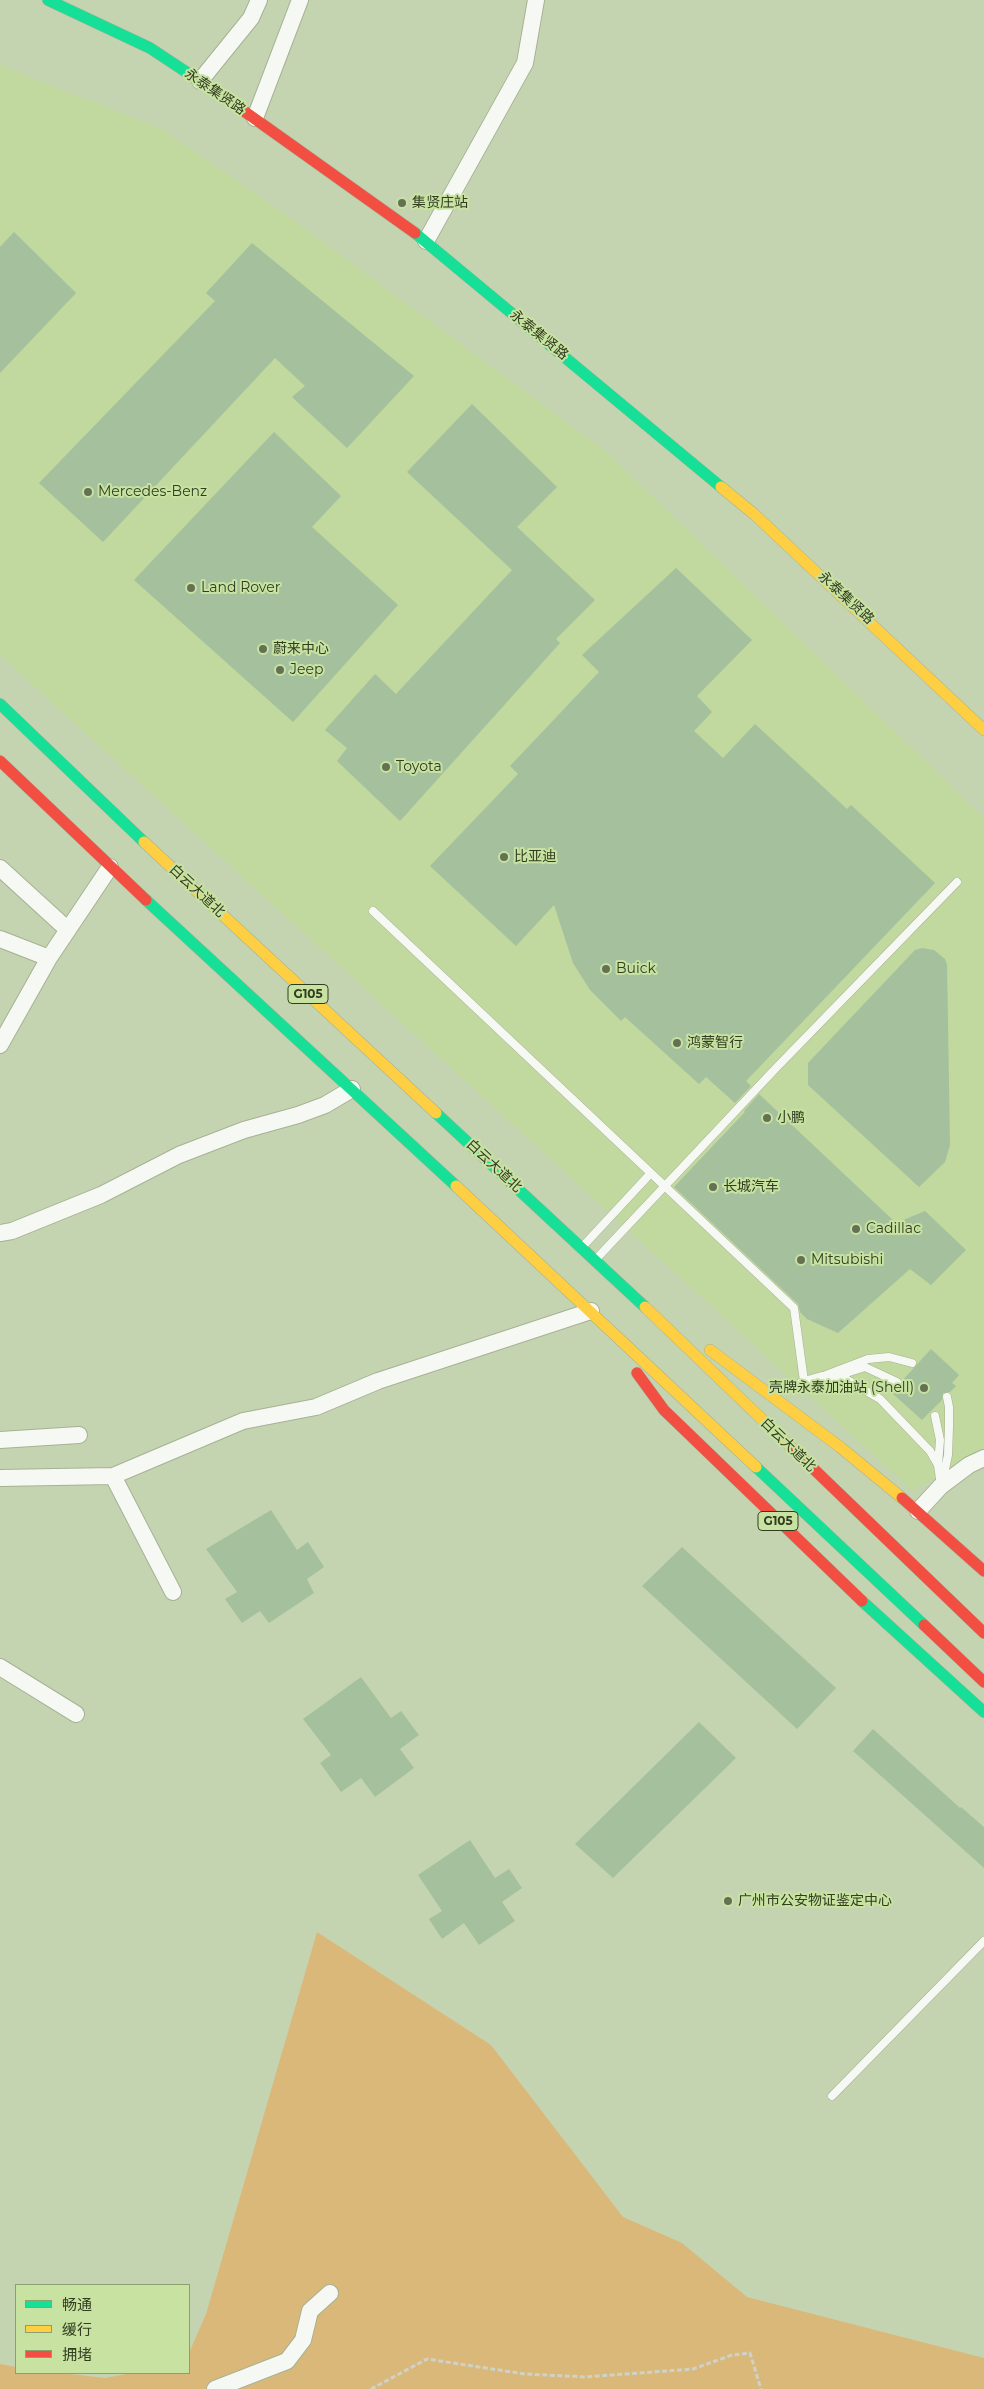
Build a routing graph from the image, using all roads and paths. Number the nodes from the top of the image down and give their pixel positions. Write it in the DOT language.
graph roads {
  1 [pos="48,0"];
  2 [pos="259,0"];
  3 [pos="300,0"];
  4 [pos="536,0"];
  5 [pos="200,82"];
  6 [pos="255,118"];
  7 [pos="426,241"];
  8 [pos="0,704"];
  9 [pos="984,730"];
  10 [pos="0,761"];
  11 [pos="110,867"];
  12 [pos="0,868"];
  13 [pos="957,882"];
  14 [pos="373,911"];
  15 [pos="68,930"];
  16 [pos="0,939"];
  17 [pos="49,958"];
  18 [pos="0,1045"];
  19 [pos="352,1089"];
  20 [pos="650,1174"];
  21 [pos="664,1188"];
  22 [pos="0,1233"];
  23 [pos="581,1247"];
  24 [pos="595,1260"];
  25 [pos="619,1282"];
  26 [pos="591,1312"];
  27 [pos="912,1363"];
  28 [pos="822,1376"];
  29 [pos="832,1377"];
  30 [pos="804,1381"];
  31 [pos="897,1382"];
  32 [pos="792,1387"];
  33 [pos="947,1398"];
  34 [pos="935,1416"];
  35 [pos="78,1435"];
  36 [pos="0,1440"];
  37 [pos="984,1458"];
  38 [pos="938,1465"];
  39 [pos="112,1476"];
  40 [pos="0,1478"];
  41 [pos="942,1486"];
  42 [pos="918,1510"];
  43 [pos="984,1571"];
  44 [pos="173,1592"];
  45 [pos="984,1632"];
  46 [pos="0,1667"];
  47 [pos="984,1682"];
  48 [pos="984,1712"];
  49 [pos="76,1714"];
  50 [pos="984,1941"];
  51 [pos="832,2096"];
  52 [pos="330,2293"];
  53 [pos="215,2389"];
  54 [pos="371,2389"];
  55 [pos="761,2389"];
  1 -- 5 [label="main road, 永泰集贤路"];
  2 -- 5 [label="street"];
  3 -- 6 [label="street"];
  4 -- 7 [label="street"];
  5 -- 6 [label="main road, 永泰集贤路"];
  6 -- 7 [label="main road, 永泰集贤路"];
  7 -- 9 [label="main road, 永泰集贤路"];
  8 -- 23 [label="main road, 白云大道北 / G105"];
  10 -- 11 [label="main road, G105"];
  11 -- 15 [label="street"];
  11 -- 19 [label="main road, G105"];
  12 -- 15 [label="street"];
  13 -- 21 [label="lane"];
  14 -- 20 [label="lane"];
  15 -- 17 [label="street"];
  16 -- 17 [label="street"];
  17 -- 18 [label="street"];
  19 -- 22 [label="street"];
  19 -- 26 [label="main road, G105"];
  20 -- 21 [label="lane"];
  20 -- 23 [label="lane"];
  21 -- 24 [label="lane"];
  21 -- 30 [label="lane"];
  23 -- 24 [label="main road, 白云大道北 / G105"];
  24 -- 25 [label="main road, 白云大道北 / G105"];
  25 -- 42 [label="main road, G105"];
  25 -- 45 [label="main road, 白云大道北 / G105"];
  26 -- 39 [label="street"];
  26 -- 47 [label="main road, G105"];
  26 -- 48 [label="main road, G105"];
  27 -- 28 [label="lane"];
  28 -- 29 [label="lane"];
  28 -- 30 [label="lane"];
  29 -- 31 [label="lane"];
  29 -- 38 [label="lane"];
  30 -- 32 [label="lane"];
  33 -- 41 [label="lane"];
  34 -- 38 [label="lane"];
  35 -- 36 [label="street"];
  37 -- 41 [label="street"];
  38 -- 41 [label="lane"];
  39 -- 40 [label="street"];
  39 -- 44 [label="street"];
  41 -- 42 [label="street"];
  42 -- 43 [label="main road, G105"];
  46 -- 49 [label="street"];
  50 -- 51 [label="lane"];
  52 -- 53 [label="street"];
  54 -- 55 [label="path"];
}
